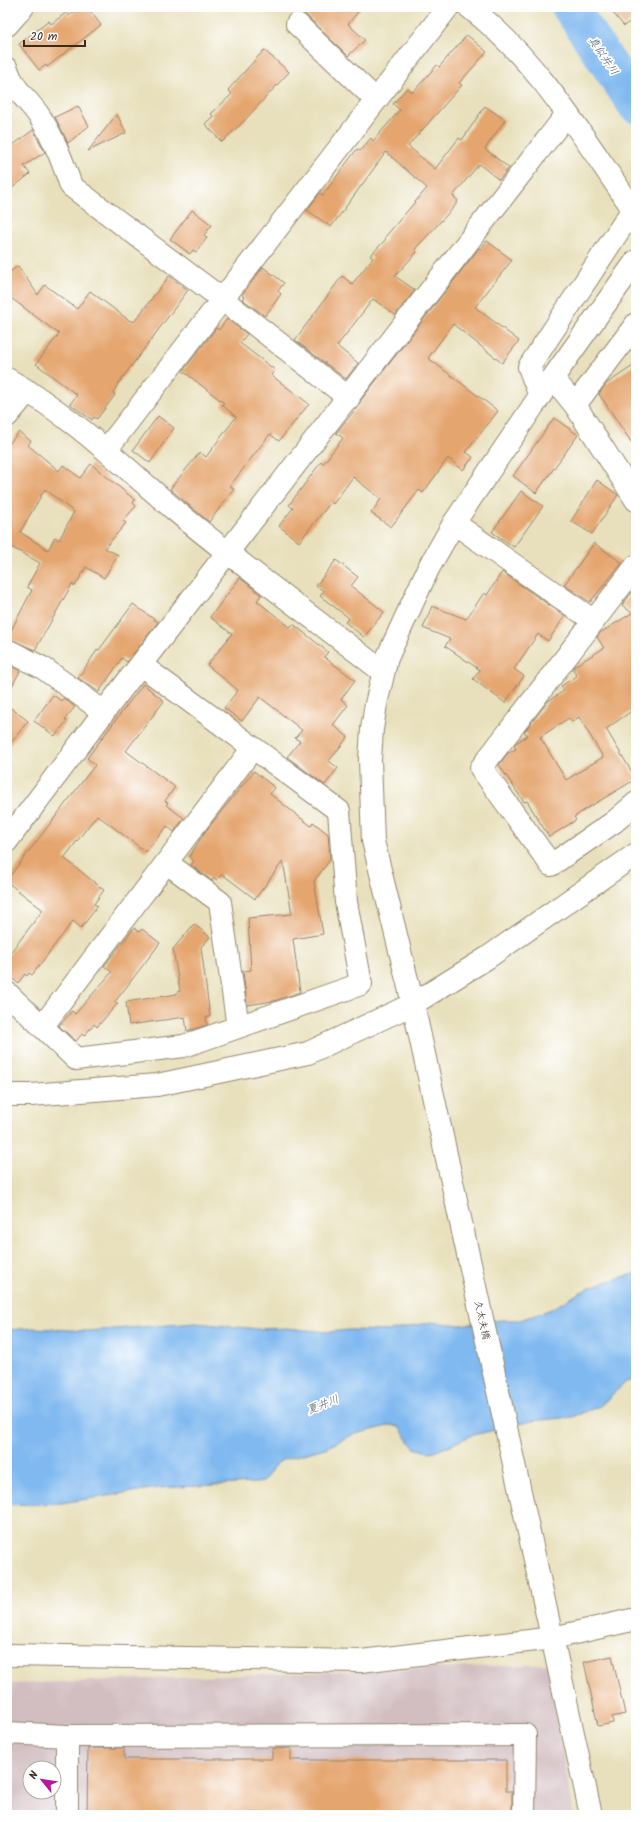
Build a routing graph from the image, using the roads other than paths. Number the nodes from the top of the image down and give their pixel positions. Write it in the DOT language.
graph roads {
  1 [pos="23,7"];
  2 [pos="448,7"];
  3 [pos="469,7"];
  4 [pos="297,24"];
  5 [pos="7,25"];
  6 [pos="7,69"];
  7 [pos="376,100"];
  8 [pos="567,114"];
  9 [pos="636,261"];
  10 [pos="222,299"];
  11 [pos="636,324"];
  12 [pos="553,378"];
  13 [pos="7,379"];
  14 [pos="28,391"];
  15 [pos="540,396"];
  16 [pos="349,398"];
  17 [pos="575,405"];
  18 [pos="7,416"];
  19 [pos="106,450"];
  20 [pos="636,500"];
  21 [pos="454,524"];
  22 [pos="229,552"];
  23 [pos="636,566"];
  24 [pos="594,621"];
  25 [pos="7,650"];
  26 [pos="141,665"];
  27 [pos="383,672"];
  28 [pos="104,712"];
  29 [pos="253,748"];
  30 [pos="636,803"];
  31 [pos="7,842"];
  32 [pos="636,854"];
  33 [pos="167,862"];
  34 [pos="7,993"];
  35 [pos="413,1008"];
  36 [pos="42,1027"];
  37 [pos="238,1027"];
  38 [pos="7,1095"];
  39 [pos="636,1619"];
  40 [pos="551,1632"];
  41 [pos="7,1655"];
  42 [pos="7,1733"];
  43 [pos="67,1736"];
  44 [pos="67,1815"];
  45 [pos="524,1815"];
  46 [pos="591,1815"];
  1 -- 5 [label="street"];
  2 -- 7 [label="street"];
  3 -- 8 [label="street"];
  4 -- 7 [label="street"];
  6 -- 10 [label="street"];
  7 -- 10 [label="street"];
  8 -- 15 [label="street"];
  8 -- 16 [label="street"];
  9 -- 12 [label="street, 久太夫橋"];
  10 -- 16 [label="street"];
  10 -- 19 [label="street"];
  11 -- 17 [label="street"];
  12 -- 15 [label="street, 久太夫橋"];
  12 -- 17 [label="street"];
  13 -- 14 [label="street"];
  14 -- 18 [label="street"];
  14 -- 19 [label="street"];
  15 -- 21 [label="street, 久太夫橋"];
  16 -- 22 [label="street"];
  17 -- 20 [label="street"];
  19 -- 22 [label="street"];
  21 -- 24 [label="street"];
  21 -- 27 [label="street, 久太夫橋"];
  22 -- 26 [label="street"];
  22 -- 27 [label="street"];
  23 -- 24 [label="street"];
  24 -- 30 [label="street"];
  25 -- 28 [label="street"];
  26 -- 28 [label="street"];
  26 -- 29 [label="street"];
  27 -- 35 [label="street, 久太夫橋"];
  28 -- 31 [label="street"];
  29 -- 33 [label="street"];
  29 -- 37 [label="street"];
  32 -- 35 [label="street"];
  33 -- 36 [label="street"];
  33 -- 37 [label="street"];
  34 -- 36 [label="street"];
  35 -- 38 [label="street"];
  35 -- 40 [label="street, 久太夫橋"];
  36 -- 37 [label="street"];
  39 -- 40 [label="street"];
  40 -- 41 [label="street"];
  40 -- 46 [label="street, 久太夫橋"];
  42 -- 43 [label="street"];
  43 -- 44 [label="street"];
  43 -- 45 [label="street"];
}
